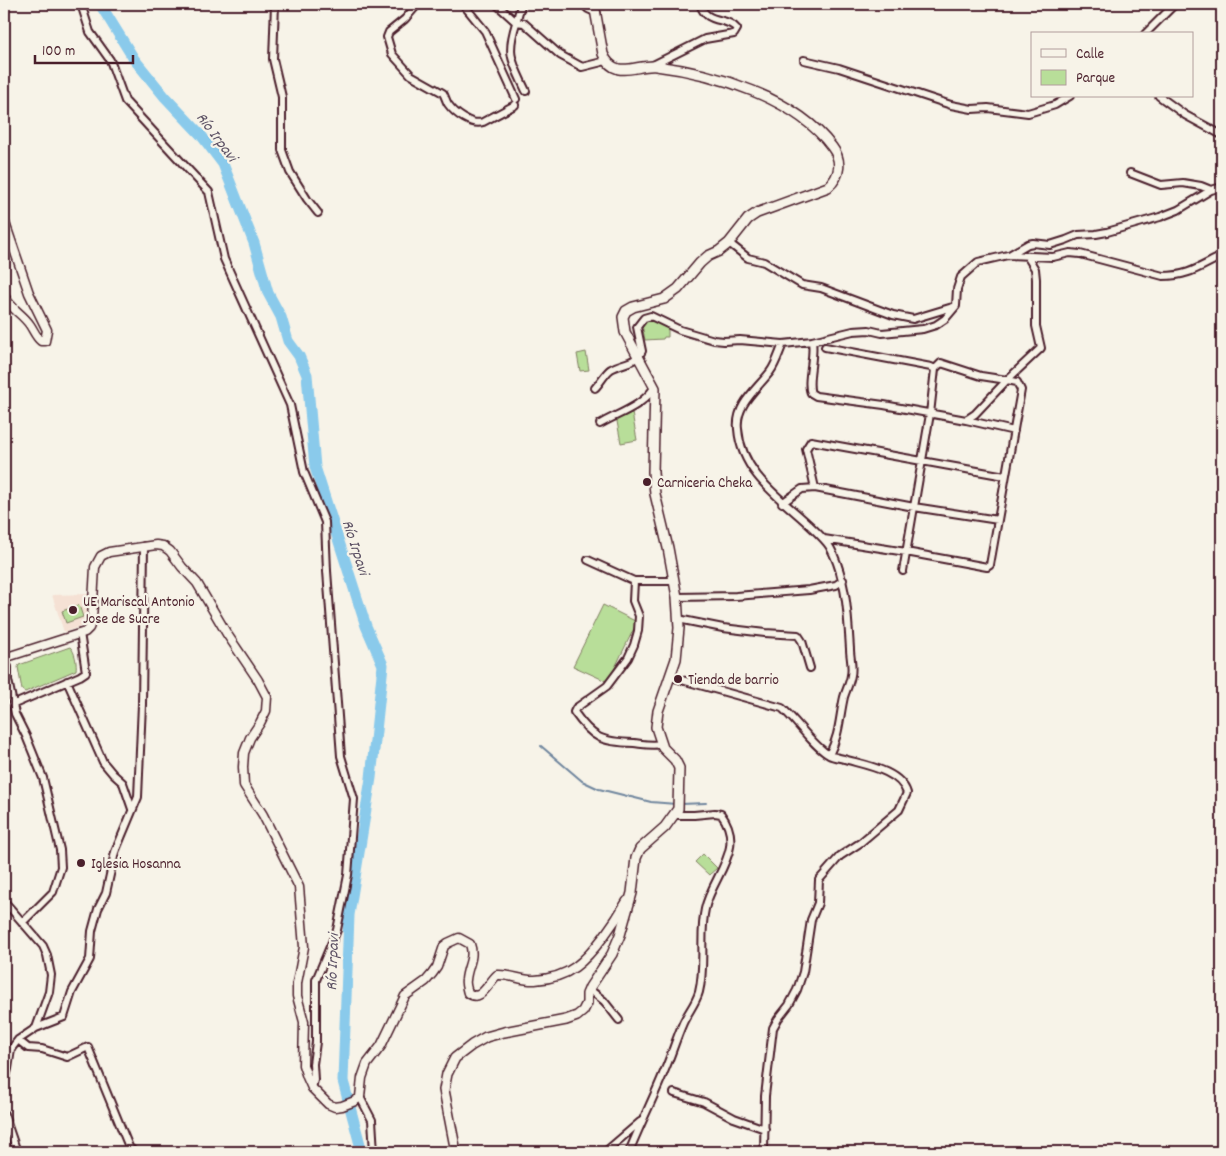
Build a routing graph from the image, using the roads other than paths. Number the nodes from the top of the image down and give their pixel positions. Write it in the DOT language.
graph roads {
  1 [pos="81,4"];
  2 [pos="275,4"];
  3 [pos="418,4"];
  4 [pos="463,4"];
  5 [pos="496,4"];
  6 [pos="522,4"];
  7 [pos="583,4"];
  8 [pos="594,4"];
  9 [pos="700,4"];
  10 [pos="1175,4"];
  11 [pos="597,13"];
  12 [pos="516,22"];
  13 [pos="1147,32"];
  14 [pos="804,60"];
  15 [pos="606,61"];
  16 [pos="652,66"];
  17 [pos="526,91"];
  18 [pos="1067,98"];
  19 [pos="1162,98"];
  20 [pos="1222,136"];
  21 [pos="1130,173"];
  22 [pos="1222,186"];
  23 [pos="1211,190"];
  24 [pos="318,213"];
  25 [pos="4,220"];
  26 [pos="729,243"];
  27 [pos="1008,255"];
  28 [pos="1027,256"];
  29 [pos="1222,256"];
  30 [pos="4,295"];
  31 [pos="956,306"];
  32 [pos="812,340"];
  33 [pos="783,344"];
  34 [pos="825,347"];
  35 [pos="639,358"];
  36 [pos="934,369"];
  37 [pos="1007,380"];
  38 [pos="595,388"];
  39 [pos="655,388"];
  40 [pos="930,414"];
  41 [pos="966,420"];
  42 [pos="600,424"];
  43 [pos="1014,431"];
  44 [pos="922,460"];
  45 [pos="1005,476"];
  46 [pos="815,488"];
  47 [pos="782,502"];
  48 [pos="914,507"];
  49 [pos="998,520"];
  50 [pos="824,539"];
  51 [pos="144,546"];
  52 [pos="906,552"];
  53 [pos="588,560"];
  54 [pos="902,571"];
  55 [pos="843,580"];
  56 [pos="634,581"];
  57 [pos="674,581"];
  58 [pos="677,597"];
  59 [pos="678,619"];
  60 [pos="80,633"];
  61 [pos="4,658"];
  62 [pos="4,663"];
  63 [pos="810,668"];
  64 [pos="670,677"];
  65 [pos="67,681"];
  66 [pos="12,705"];
  67 [pos="661,744"];
  68 [pos="829,755"];
  69 [pos="132,810"];
  70 [pos="677,812"];
  71 [pos="632,893"];
  72 [pos="4,901"];
  73 [pos="22,923"];
  74 [pos="589,989"];
  75 [pos="619,1020"];
  76 [pos="36,1028"];
  77 [pos="18,1040"];
  78 [pos="4,1084"];
  79 [pos="312,1088"];
  80 [pos="674,1093"];
  81 [pos="358,1099"];
  82 [pos="4,1114"];
  83 [pos="641,1121"];
  84 [pos="766,1129"];
  85 [pos="17,1152"];
  86 [pos="134,1152"];
  87 [pos="374,1152"];
  88 [pos="456,1152"];
  89 [pos="605,1152"];
  90 [pos="629,1152"];
  91 [pos="764,1152"];
  1 -- 79 [label="street"];
  2 -- 24 [label="street"];
  3 -- 4 [label="street"];
  5 -- 12 [label="street"];
  6 -- 12 [label="street"];
  7 -- 11 [label="street"];
  8 -- 11 [label="main road"];
  9 -- 16 [label="street"];
  10 -- 13 [label="street"];
  11 -- 15 [label="main road"];
  12 -- 15 [label="street"];
  12 -- 17 [label="street"];
  14 -- 18 [label="street"];
  15 -- 16 [label="main road"];
  16 -- 26 [label="main road"];
  19 -- 20 [label="street"];
  21 -- 23 [label="street"];
  22 -- 23 [label="street"];
  23 -- 27 [label="street"];
  25 -- 30 [label="street"];
  26 -- 31 [label="street"];
  26 -- 35 [label="main road"];
  27 -- 28 [label="street"];
  27 -- 31 [label="street"];
  28 -- 29 [label="street"];
  28 -- 37 [label="street"];
  31 -- 32 [label="street"];
  32 -- 33 [label="street"];
  32 -- 40 [label="street"];
  33 -- 35 [label="street"];
  33 -- 47 [label="street"];
  34 -- 36 [label="street"];
  35 -- 38 [label="street"];
  35 -- 39 [label="main road"];
  36 -- 37 [label="street"];
  36 -- 40 [label="street"];
  37 -- 41 [label="street"];
  37 -- 43 [label="street"];
  39 -- 42 [label="street"];
  39 -- 57 [label="main road"];
  40 -- 41 [label="street"];
  40 -- 44 [label="street"];
  41 -- 43 [label="street"];
  43 -- 45 [label="street"];
  44 -- 45 [label="street"];
  44 -- 46 [label="street"];
  44 -- 48 [label="street"];
  45 -- 49 [label="street"];
  46 -- 47 [label="street"];
  46 -- 48 [label="street"];
  47 -- 50 [label="street"];
  48 -- 49 [label="street"];
  48 -- 52 [label="street"];
  49 -- 52 [label="street"];
  50 -- 52 [label="street"];
  50 -- 55 [label="street"];
  51 -- 60 [label="street"];
  51 -- 69 [label="street"];
  51 -- 79 [label="street"];
  52 -- 54 [label="street"];
  53 -- 56 [label="street"];
  55 -- 58 [label="street"];
  55 -- 68 [label="street"];
  56 -- 57 [label="street"];
  56 -- 67 [label="street"];
  57 -- 58 [label="main road"];
  58 -- 59 [label="main road"];
  59 -- 63 [label="street"];
  59 -- 64 [label="main road"];
  60 -- 61 [label="street"];
  60 -- 65 [label="street"];
  62 -- 66 [label="street"];
  64 -- 67 [label="main road"];
  64 -- 68 [label="street"];
  65 -- 66 [label="street"];
  65 -- 69 [label="street"];
  66 -- 73 [label="street"];
  67 -- 70 [label="main road"];
  68 -- 84 [label="street"];
  69 -- 76 [label="street"];
  70 -- 71 [label="main road"];
  70 -- 83 [label="street"];
  71 -- 74 [label="main road"];
  71 -- 81 [label="street"];
  72 -- 73 [label="street"];
  73 -- 76 [label="street"];
  74 -- 75 [label="street"];
  74 -- 88 [label="main road"];
  76 -- 77 [label="street"];
  77 -- 78 [label="street"];
  77 -- 86 [label="street"];
  79 -- 81 [label="street"];
  80 -- 84 [label="street"];
  81 -- 87 [label="street"];
  82 -- 85 [label="street"];
  83 -- 89 [label="street"];
  83 -- 90 [label="street"];
  84 -- 91 [label="street"];
}
